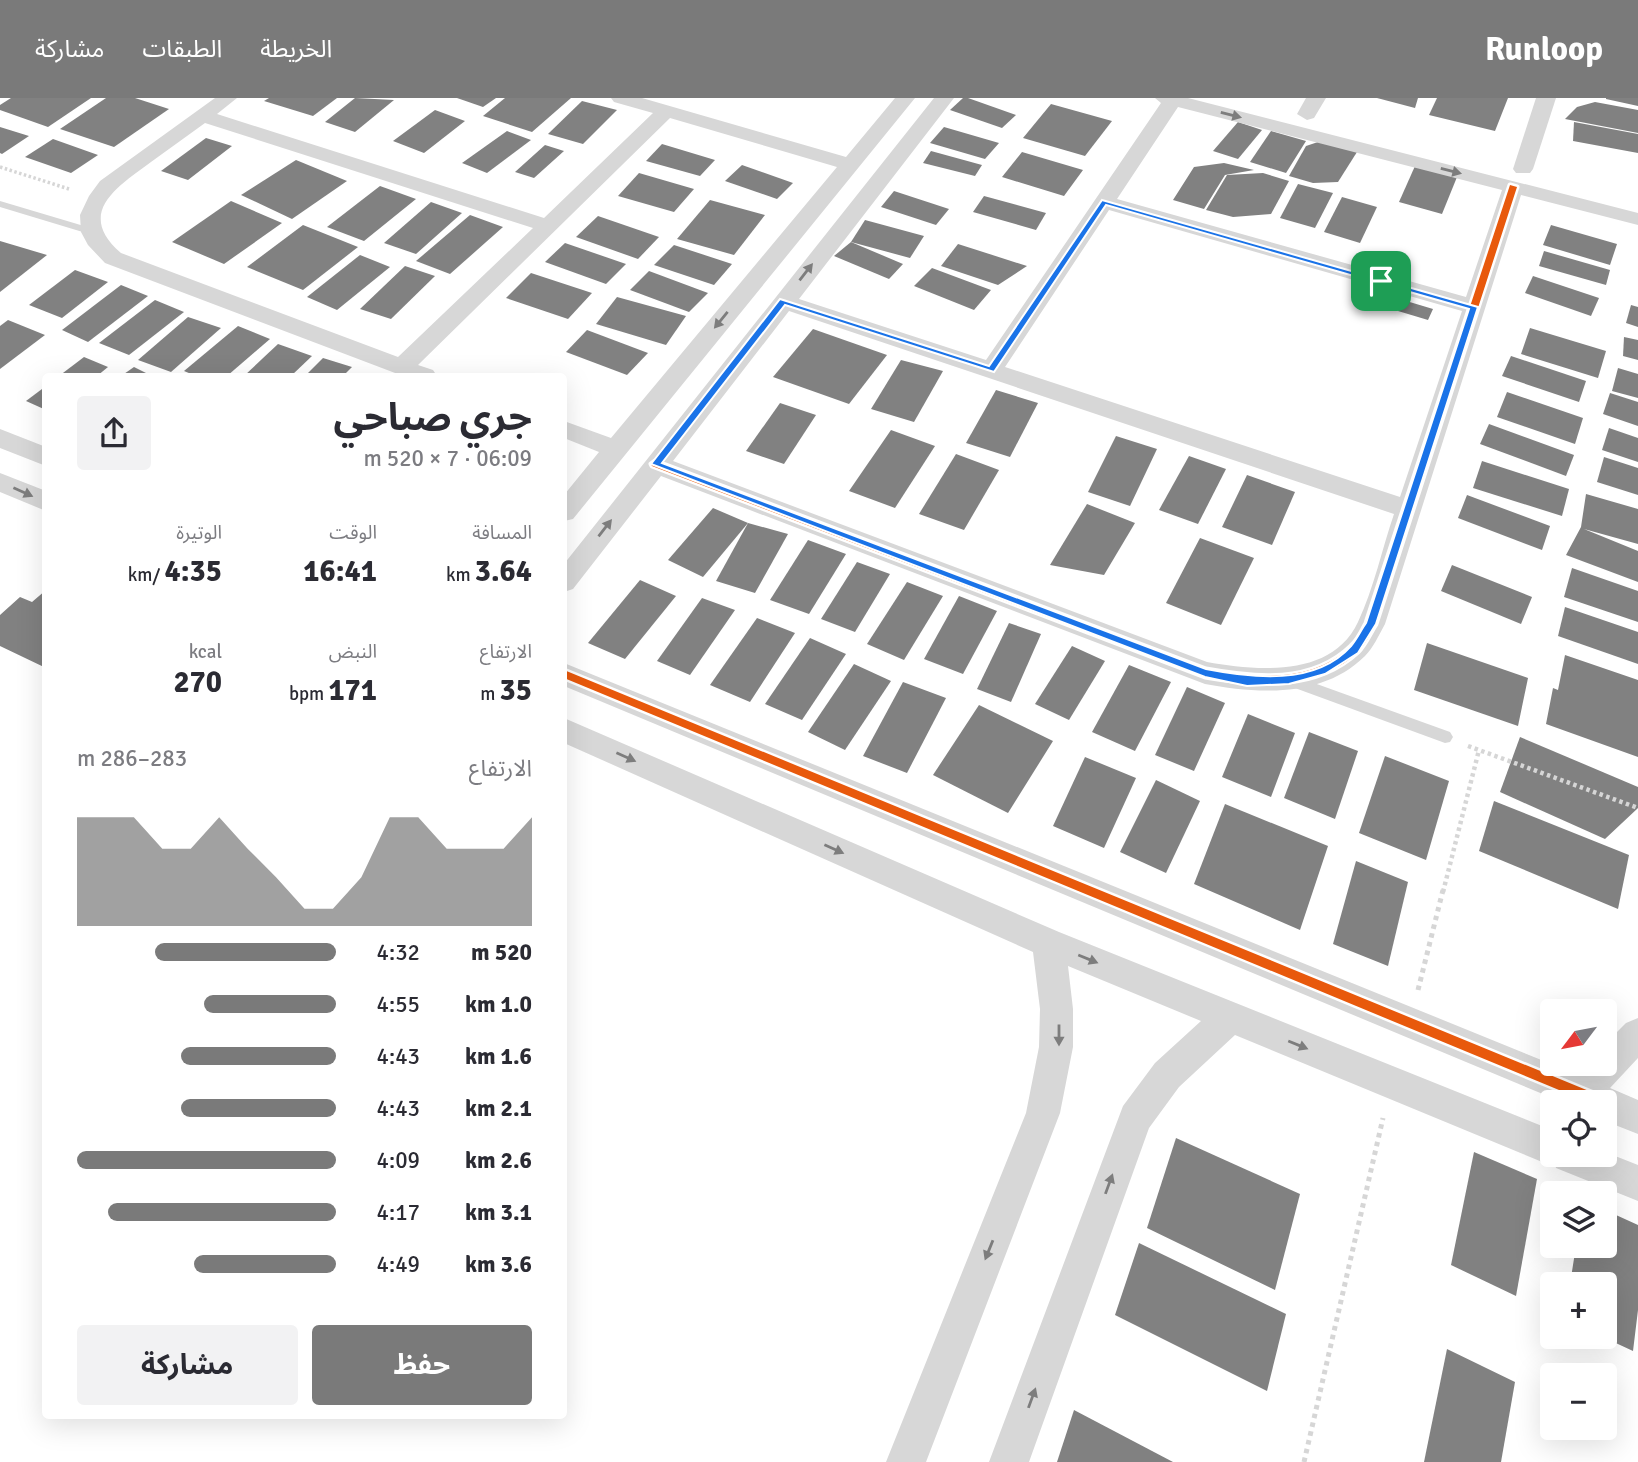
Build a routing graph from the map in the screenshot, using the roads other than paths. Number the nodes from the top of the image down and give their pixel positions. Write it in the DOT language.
graph roads {
  1 [pos="227,98"];
  2 [pos="621,98"];
  3 [pos="905,98"];
  4 [pos="944,98"];
  5 [pos="1546,98"];
  6 [pos="1169,99"];
  7 [pos="1257,101"];
  8 [pos="1315,110"];
  9 [pos="667,111"];
  10 [pos="202,116"];
  11 [pos="849,164"];
  12 [pos="1521,173"];
  13 [pos="1104,202"];
  14 [pos="2,204"];
  15 [pos="1638,219"];
  16 [pos="548,226"];
  17 [pos="90,231"];
  18 [pos="783,301"];
  19 [pos="1474,307"];
  20 [pos="401,368"];
  21 [pos="991,370"];
  22 [pos="416,373"];
  23 [pos="567,430"];
  24 [pos="4,445"];
  25 [pos="615,449"];
  26 [pos="42,456"];
  27 [pos="655,464"];
  28 [pos="0,482"];
  29 [pos="42,500"];
  30 [pos="567,508"];
  31 [pos="1408,509"];
  32 [pos="567,579"];
  33 [pos="567,675"];
  34 [pos="1289,680"];
  35 [pos="567,731"];
  36 [pos="1445,737"];
  37 [pos="1048,943"];
  38 [pos="1231,1017"];
  39 [pos="1638,1034"];
  40 [pos="1572,1090"];
  41 [pos="1602,1090"];
  42 [pos="1617,1108"];
  43 [pos="1638,1117"];
  44 [pos="1540,1143"];
  45 [pos="1599,1167"];
  46 [pos="1638,1183"];
  47 [pos="906,1462"];
  48 [pos="1009,1462"];
  1 -- 10 [label="street"];
  2 -- 9 [label="street"];
  3 -- 11 [label="street"];
  18 -- 4 [label="street, one-way"];
  5 -- 12 [label="street"];
  6 -- 12 [label="street, one-way"];
  6 -- 13 [label="street"];
  7 -- 8 [label="street"];
  9 -- 11 [label="street"];
  9 -- 16 [label="street"];
  10 -- 16 [label="street"];
  10 -- 17 [label="street"];
  11 -- 25 [label="street, one-way"];
  12 -- 15 [label="street"];
  12 -- 19 [label="street"];
  13 -- 19 [label="street"];
  13 -- 21 [label="street"];
  14 -- 17 [label="lane"];
  16 -- 20 [label="street"];
  17 -- 20 [label="street"];
  18 -- 21 [label="street"];
  18 -- 27 [label="street"];
  19 -- 31 [label="street"];
  20 -- 22 [label="street"];
  21 -- 31 [label="street"];
  23 -- 25 [label="street"];
  24 -- 26 [label="street"];
  25 -- 30 [label="street"];
  32 -- 27 [label="street, one-way"];
  27 -- 34 [label="street"];
  28 -- 29 [label="street, one-way"];
  31 -- 34 [label="street"];
  33 -- 40 [label="street"];
  34 -- 36 [label="lane"];
  35 -- 37 [label="street, one-way"];
  37 -- 38 [label="street, one-way"];
  37 -- 47 [label="street, one-way"];
  38 -- 44 [label="street, one-way"];
  48 -- 38 [label="street, one-way"];
  39 -- 41 [label="street"];
  42 -- 43 [label="street"];
  45 -- 46 [label="street"];
}
